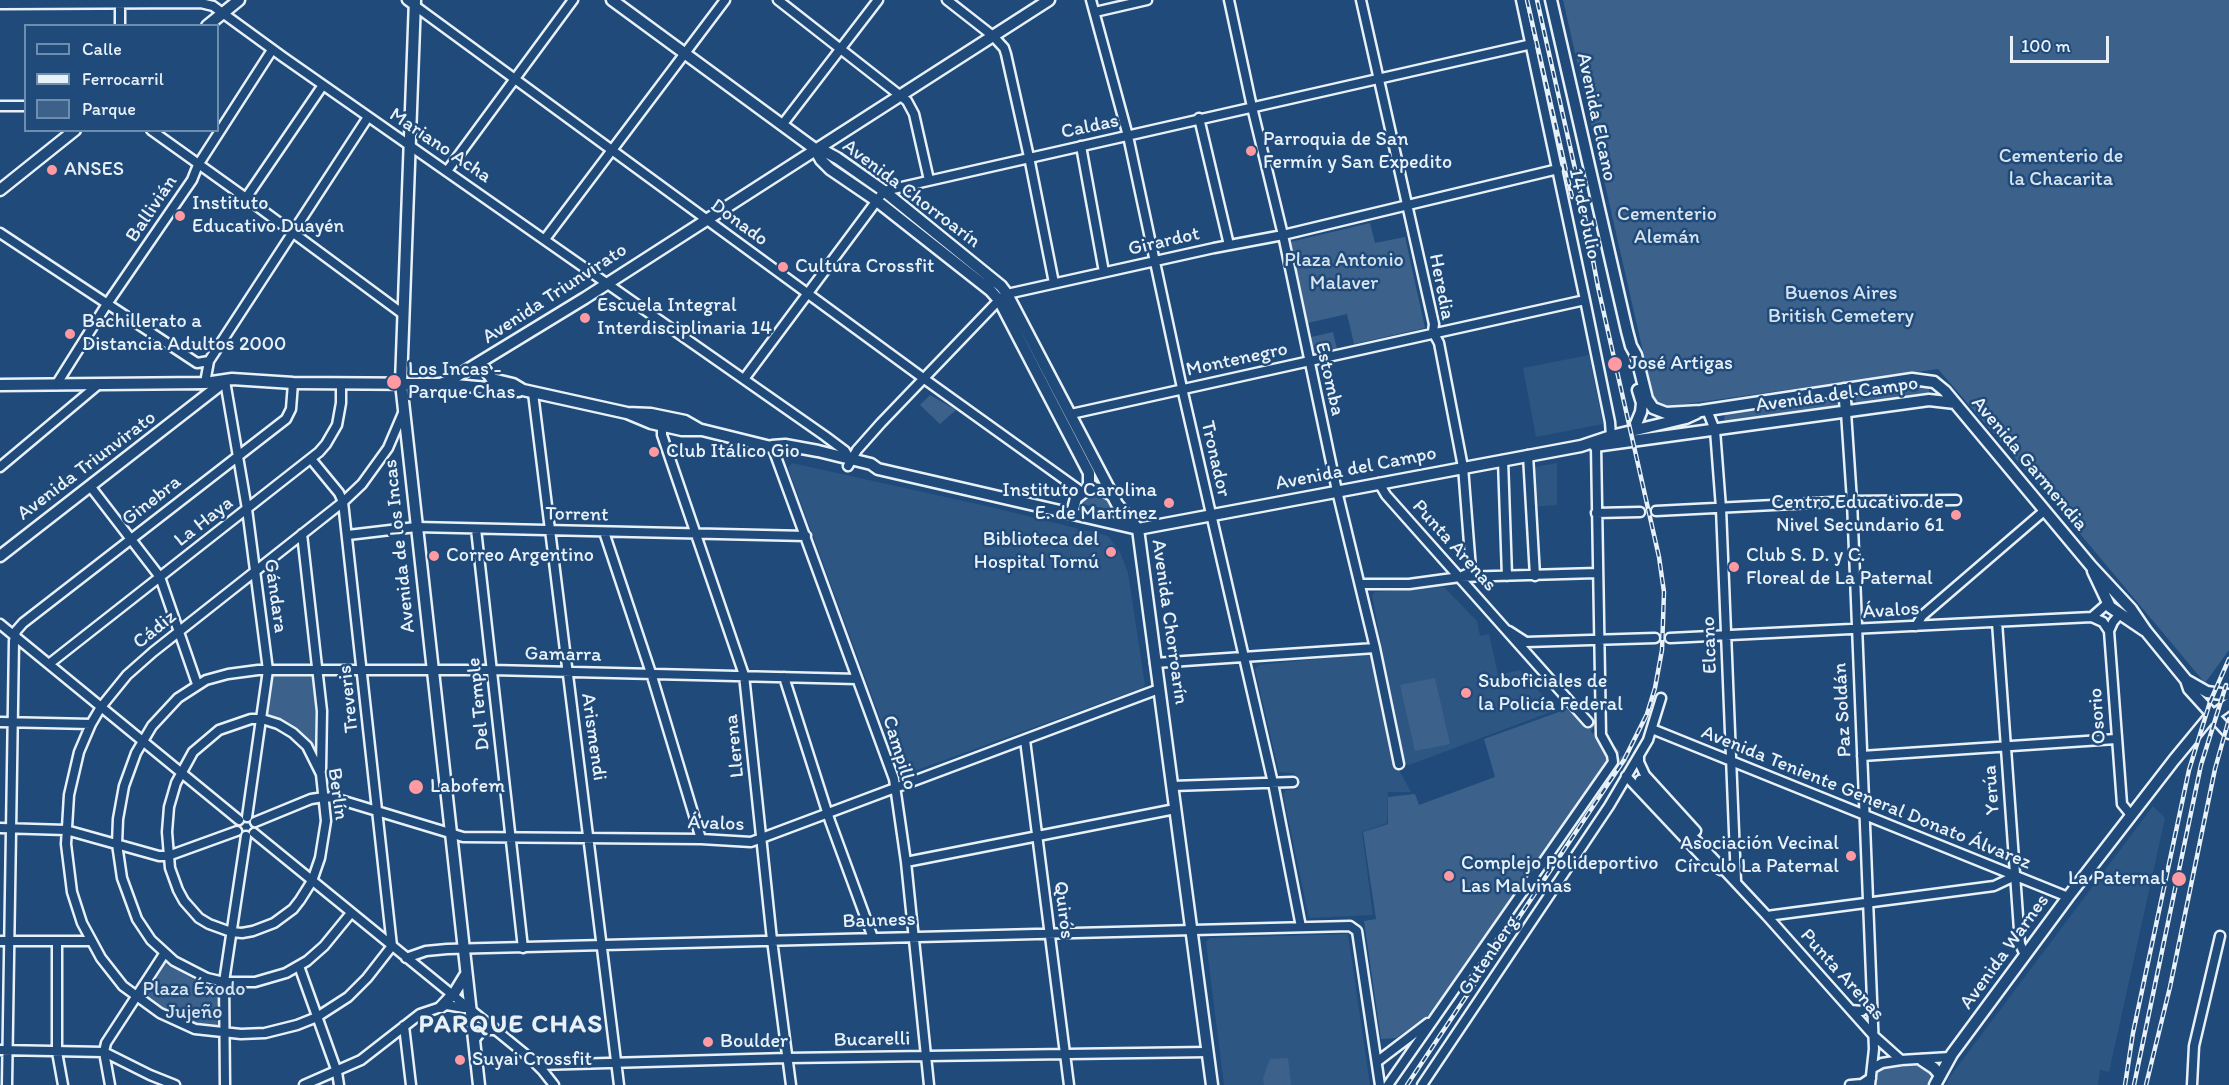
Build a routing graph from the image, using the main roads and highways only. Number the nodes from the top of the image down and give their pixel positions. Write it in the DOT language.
graph roads {
  1 [pos="239,0"];
  2 [pos="612,0"];
  3 [pos="1049,0"];
  4 [pos="1551,0"];
  5 [pos="412,2"];
  6 [pos="209,24"];
  7 [pos="72,132"];
  8 [pos="815,149"];
  9 [pos="0,190"];
  10 [pos="1003,297"];
  11 [pos="1034,356"];
  12 [pos="480,363"];
  13 [pos="225,381"];
  14 [pos="401,383"];
  15 [pos="440,384"];
  16 [pos="0,385"];
  17 [pos="1940,386"];
  18 [pos="1844,389"];
  19 [pos="528,392"];
  20 [pos="1955,403"];
  21 [pos="1645,404"];
  22 [pos="1726,407"];
  23 [pos="1704,411"];
  24 [pos="1846,412"];
  25 [pos="1071,414"];
  26 [pos="1060,419"];
  27 [pos="1655,426"];
  28 [pos="1728,428"];
  29 [pos="1630,433"];
  30 [pos="1669,436"];
  31 [pos="772,446"];
  32 [pos="1581,446"];
  33 [pos="849,462"];
  34 [pos="1085,490"];
  35 [pos="1114,496"];
  36 [pos="1072,513"];
  37 [pos="1138,529"];
  38 [pos="0,556"];
  39 [pos="2091,566"];
  40 [pos="2122,599"];
  41 [pos="2108,603"];
  42 [pos="2120,615"];
  43 [pos="2146,631"];
  44 [pos="2186,680"];
  45 [pos="2229,695"];
  46 [pos="2202,704"];
  47 [pos="2229,704"];
  48 [pos="2229,716"];
  49 [pos="2215,718"];
  50 [pos="2196,731"];
  51 [pos="2229,733"];
  52 [pos="466,973"];
  53 [pos="441,1007"];
  54 [pos="494,1029"];
  55 [pos="474,1039"];
  56 [pos="1922,1060"];
  57 [pos="1938,1080"];
  58 [pos="479,1085"];
  59 [pos="1212,1085"];
  1 -- 6 [label="main road"];
  2 -- 8 [label="main road, Avenida Chorroarín"];
  3 -- 8 [label="main road, Avenida Triunvirato"];
  4 -- 21 [label="main road, Avenida Elcano"];
  5 -- 14 [label="main road, Avenida de los Incas"];
  7 -- 9 [label="main road"];
  8 -- 10 [label="main road, Avenida Chorroarín"];
  8 -- 10 [label="main road, Avenida Chorroarín"];
  8 -- 12 [label="main road, Avenida Triunvirato"];
  10 -- 11 [label="main road, Avenida Chorroarín"];
  11 -- 25 [label="main road, Avenida Chorroarín"];
  11 -- 26 [label="main road, Avenida Chorroarín"];
  12 -- 15 [label="main road, Avenida Triunvirato"];
  12 -- 19 [label="main road"];
  13 -- 14 [label="main road, Avenida Triunvirato"];
  13 -- 16 [label="main road"];
  13 -- 38 [label="main road, Avenida Triunvirato"];
  14 -- 15 [label="main road, Avenida Triunvirato"];
  14 -- 52 [label="main road, Avenida de los Incas"];
  15 -- 19 [label="main road"];
  17 -- 18 [label="main road, Avenida del Campo"];
  17 -- 20 [label="main road, Avenida Garmendia"];
  18 -- 22 [label="main road, Avenida del Campo"];
  18 -- 24 [label="main road"];
  19 -- 31 [label="main road"];
  20 -- 24 [label="main road, Avenida del Campo"];
  20 -- 39 [label="main road, Avenida Garmendia"];
  21 -- 23 [label="main road, Avenida del Campo"];
  21 -- 27 [label="main road, Avenida Elcano"];
  21 -- 29 [label="main road"];
  22 -- 23 [label="main road, Avenida del Campo"];
  22 -- 28 [label="main road"];
  23 -- 27 [label="main road, Avenida del Campo"];
  24 -- 28 [label="main road, Avenida del Campo"];
  25 -- 26 [label="main road"];
  25 -- 35 [label="main road, Avenida Chorroarín"];
  26 -- 34 [label="main road, Avenida Chorroarín"];
  27 -- 29 [label="main road, Avenida del Campo"];
  27 -- 30 [label="main road"];
  28 -- 30 [label="main road, Avenida del Campo"];
  29 -- 32 [label="main road, Avenida del Campo"];
  30 -- 32 [label="main road, Avenida del Campo"];
  31 -- 33 [label="main road"];
  31 -- 33 [label="main road"];
  32 -- 37 [label="main road, Avenida del Campo"];
  33 -- 36 [label="main road"];
  34 -- 35 [label="main road"];
  34 -- 36 [label="main road"];
  35 -- 37 [label="main road, Avenida Chorroarín"];
  36 -- 37 [label="main road"];
  37 -- 59 [label="main road, Avenida Chorroarín"];
  39 -- 40 [label="main road, Avenida Garmendia"];
  39 -- 41 [label="main road, Avenida Garmendia"];
  40 -- 41 [label="main road"];
  40 -- 42 [label="main road"];
  40 -- 43 [label="main road, Avenida Garmendia"];
  41 -- 42 [label="main road, Avenida Garmendia"];
  42 -- 43 [label="main road, Avenida Garmendia"];
  43 -- 44 [label="main road, Avenida Garmendia"];
  44 -- 45 [label="main road"];
  44 -- 46 [label="main road, Avenida Garmendia"];
  46 -- 49 [label="main road, Avenida Garmendia"];
  46 -- 50 [label="main road"];
  47 -- 49 [label="main road, Avenida Warnes"];
  48 -- 49 [label="main road, Avenida Warnes"];
  49 -- 50 [label="main road, Avenida Warnes"];
  49 -- 51 [label="main road, Avenida Garmendia"];
  50 -- 57 [label="main road, Avenida Warnes"];
  52 -- 53 [label="main road"];
  52 -- 55 [label="main road, Avenida de los Incas"];
  54 -- 55 [label="main road"];
  55 -- 58 [label="main road, Avenida de los Incas"];
  56 -- 57 [label="main road"];
}
